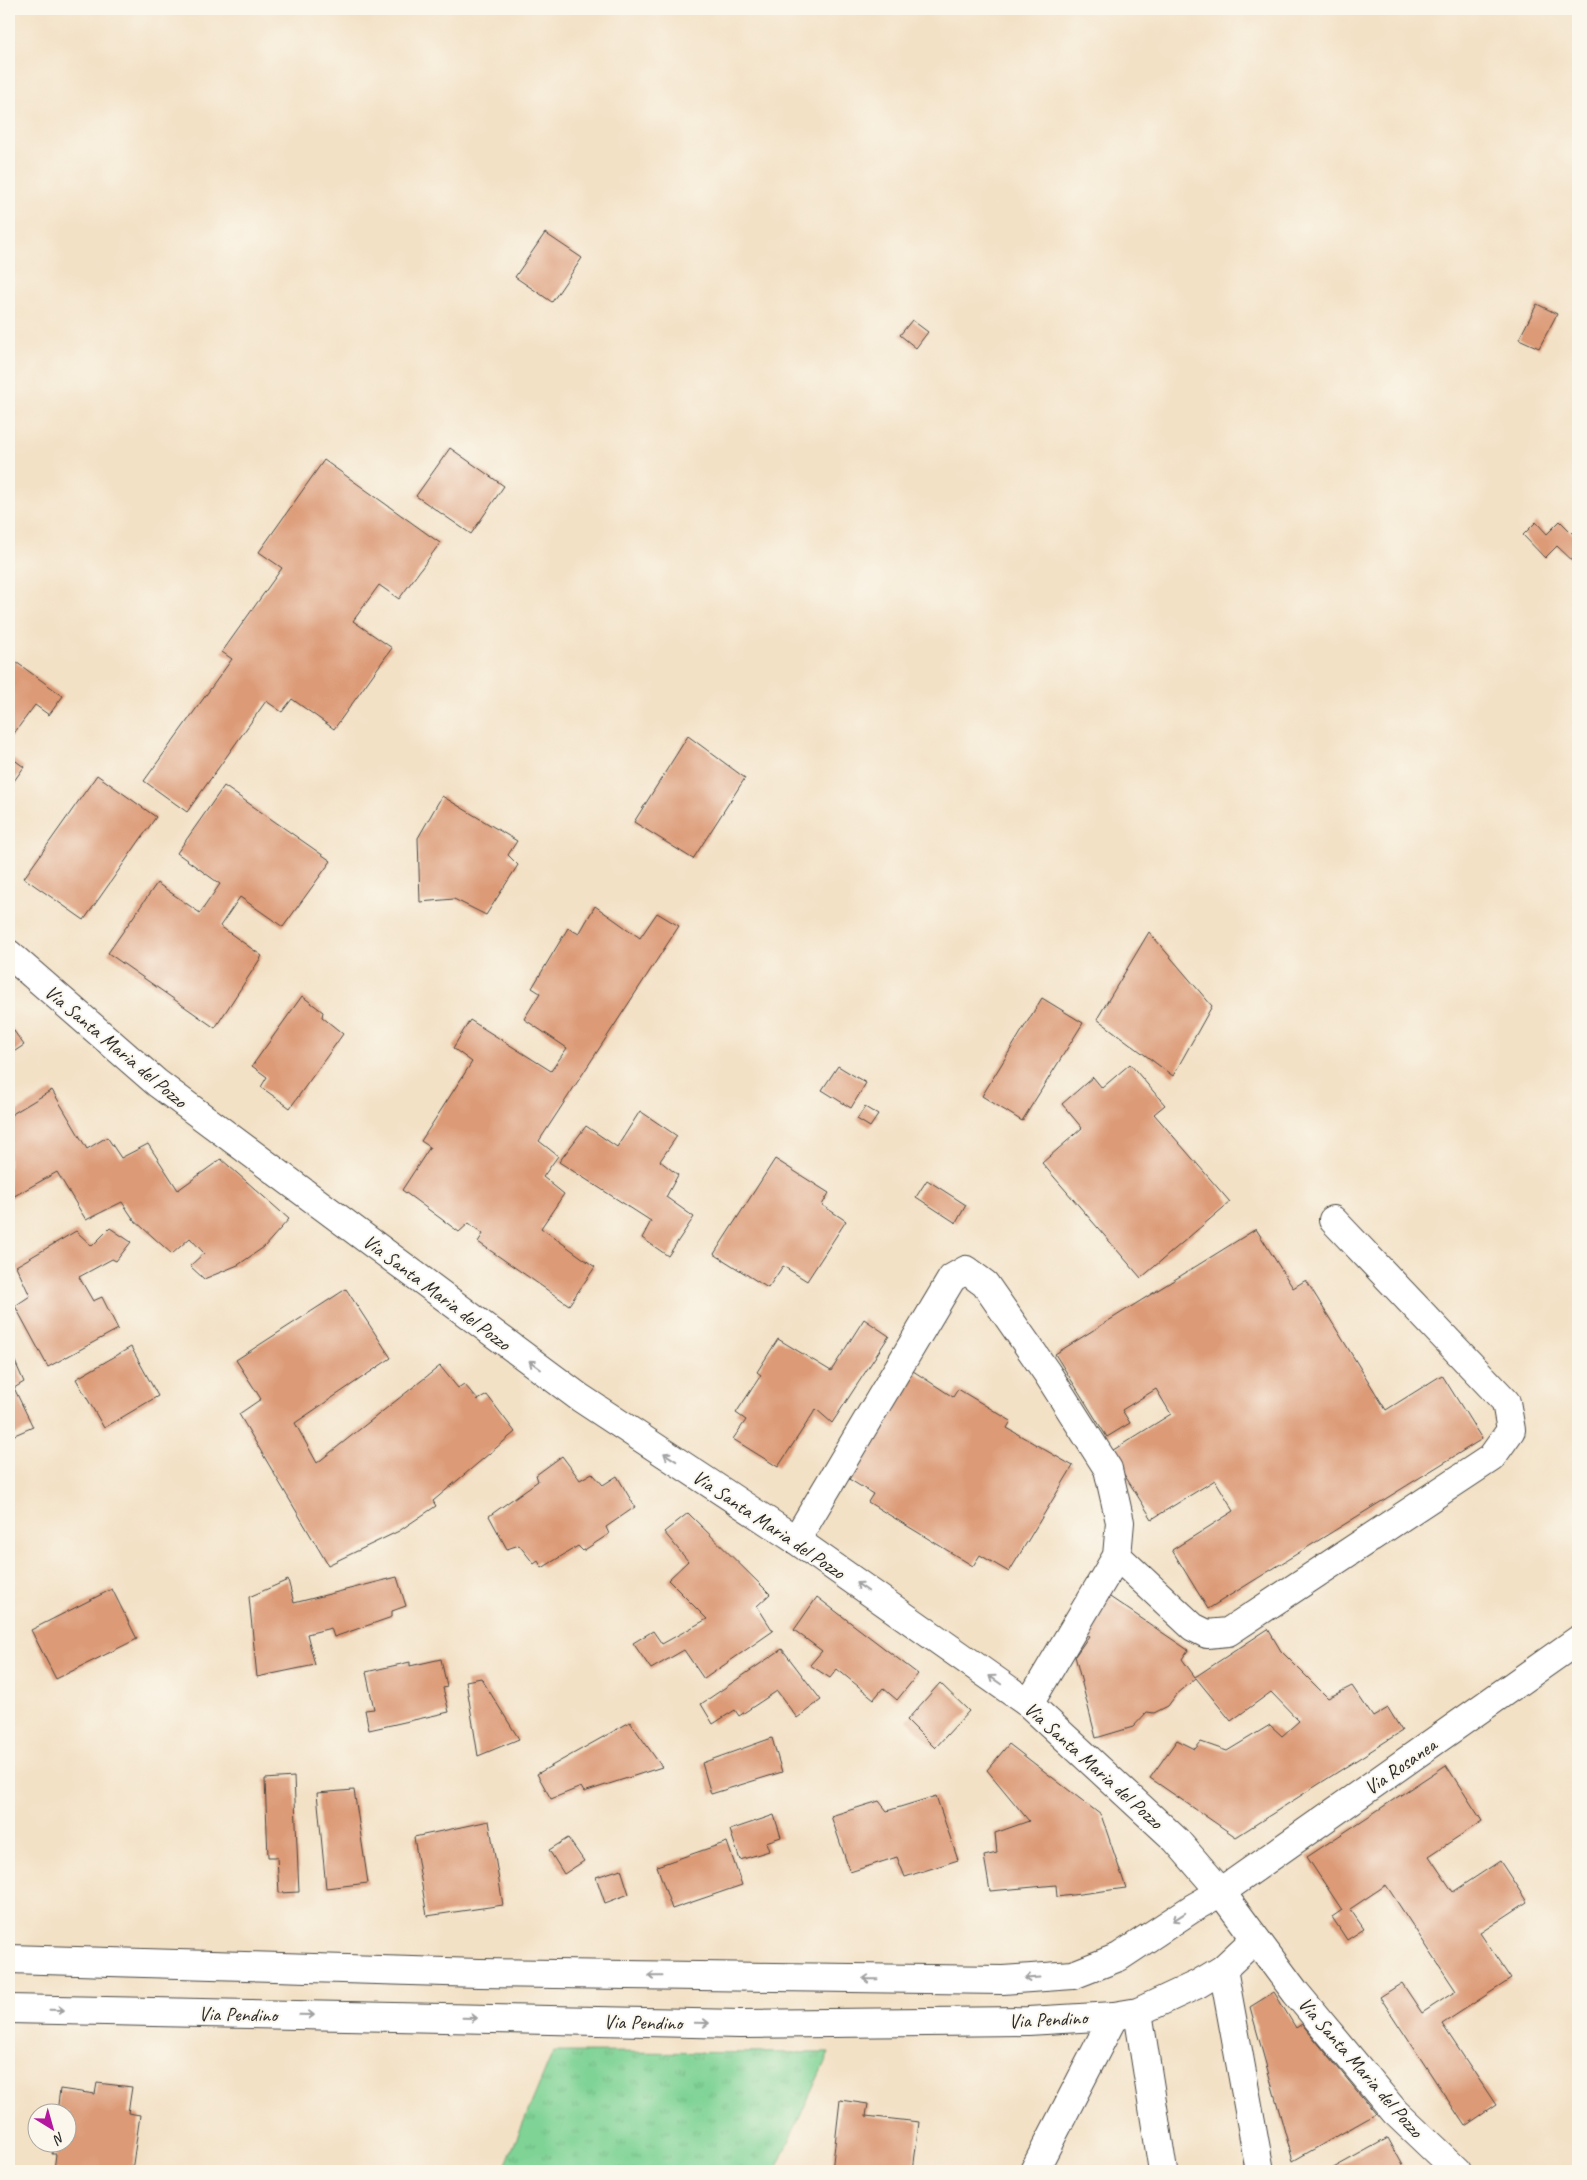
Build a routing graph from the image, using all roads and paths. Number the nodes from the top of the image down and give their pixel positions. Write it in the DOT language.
graph roads {
  1 [pos="9,954"];
  2 [pos="1332,1220"];
  3 [pos="796,1540"];
  4 [pos="1117,1556"];
  5 [pos="1578,1640"];
  6 [pos="1029,1704"];
  7 [pos="1221,1892"];
  8 [pos="1255,1939"];
  9 [pos="9,1959"];
  10 [pos="1223,1968"];
  11 [pos="9,2009"];
  12 [pos="1126,2014"];
  13 [pos="1034,2171"];
  14 [pos="1163,2171"];
  15 [pos="1260,2171"];
  16 [pos="1457,2171"];
  3 -- 1 [label="street, Via Santa Maria del Pozzo, one-way"];
  2 -- 4 [label="street"];
  3 -- 4 [label="street"];
  6 -- 3 [label="street, Via Santa Maria del Pozzo, one-way"];
  4 -- 6 [label="street"];
  5 -- 7 [label="street, Via Rosanea"];
  6 -- 7 [label="street, Via Santa Maria del Pozzo"];
  7 -- 8 [label="street, Via Santa Maria del Pozzo"];
  7 -- 9 [label="street, Via Pendino, one-way"];
  8 -- 10 [label="street, Via Pendino"];
  8 -- 16 [label="street, Via Santa Maria del Pozzo"];
  10 -- 12 [label="street, Via Pendino"];
  10 -- 15 [label="street"];
  11 -- 12 [label="street, Via Pendino, one-way"];
  12 -- 13 [label="street"];
  12 -- 14 [label="street"];
}
